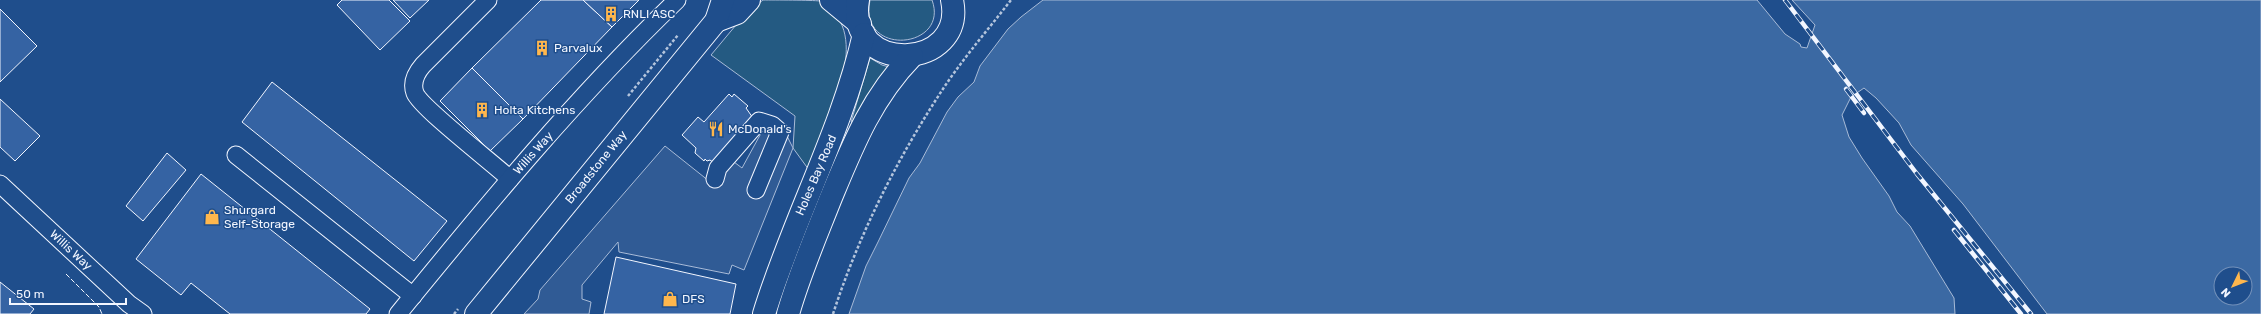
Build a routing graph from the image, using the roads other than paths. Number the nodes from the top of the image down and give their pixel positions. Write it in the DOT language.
graph roads {
  1 [pos="488,0"];
  2 [pos="677,0"];
  3 [pos="723,0"];
  4 [pos="749,0"];
  5 [pos="832,0"];
  6 [pos="858,0"];
  7 [pos="952,0"];
  8 [pos="716,21"];
  9 [pos="862,29"];
  10 [pos="912,56"];
  11 [pos="236,155"];
  12 [pos="510,179"];
  13 [pos="715,179"];
  14 [pos="759,183"];
  15 [pos="0,184"];
  16 [pos="413,296"];
  17 [pos="125,309"];
  18 [pos="143,314"];
  19 [pos="398,314"];
  20 [pos="476,314"];
  21 [pos="764,314"];
  22 [pos="788,314"];
  1 -- 12 [label="street"];
  2 -- 12 [label="street, Willis Way"];
  3 -- 8 [label="main road, Broadstone Way"];
  4 -- 8 [label="main road, Broadstone Way"];
  5 -- 9 [label="main road"];
  6 -- 9 [label="main road"];
  7 -- 10 [label="main road"];
  8 -- 20 [label="main road, Broadstone Way"];
  9 -- 10 [label="main road"];
  9 -- 21 [label="main road, Holes Bay Road"];
  10 -- 22 [label="main road, Holes Bay Road"];
  11 -- 16 [label="street"];
  12 -- 16 [label="street, Willis Way"];
  13 -- 14 [label="street"];
  15 -- 17 [label="street, Willis Way"];
  16 -- 19 [label="street, Willis Way"];
  17 -- 18 [label="street, Willis Way"];
}
